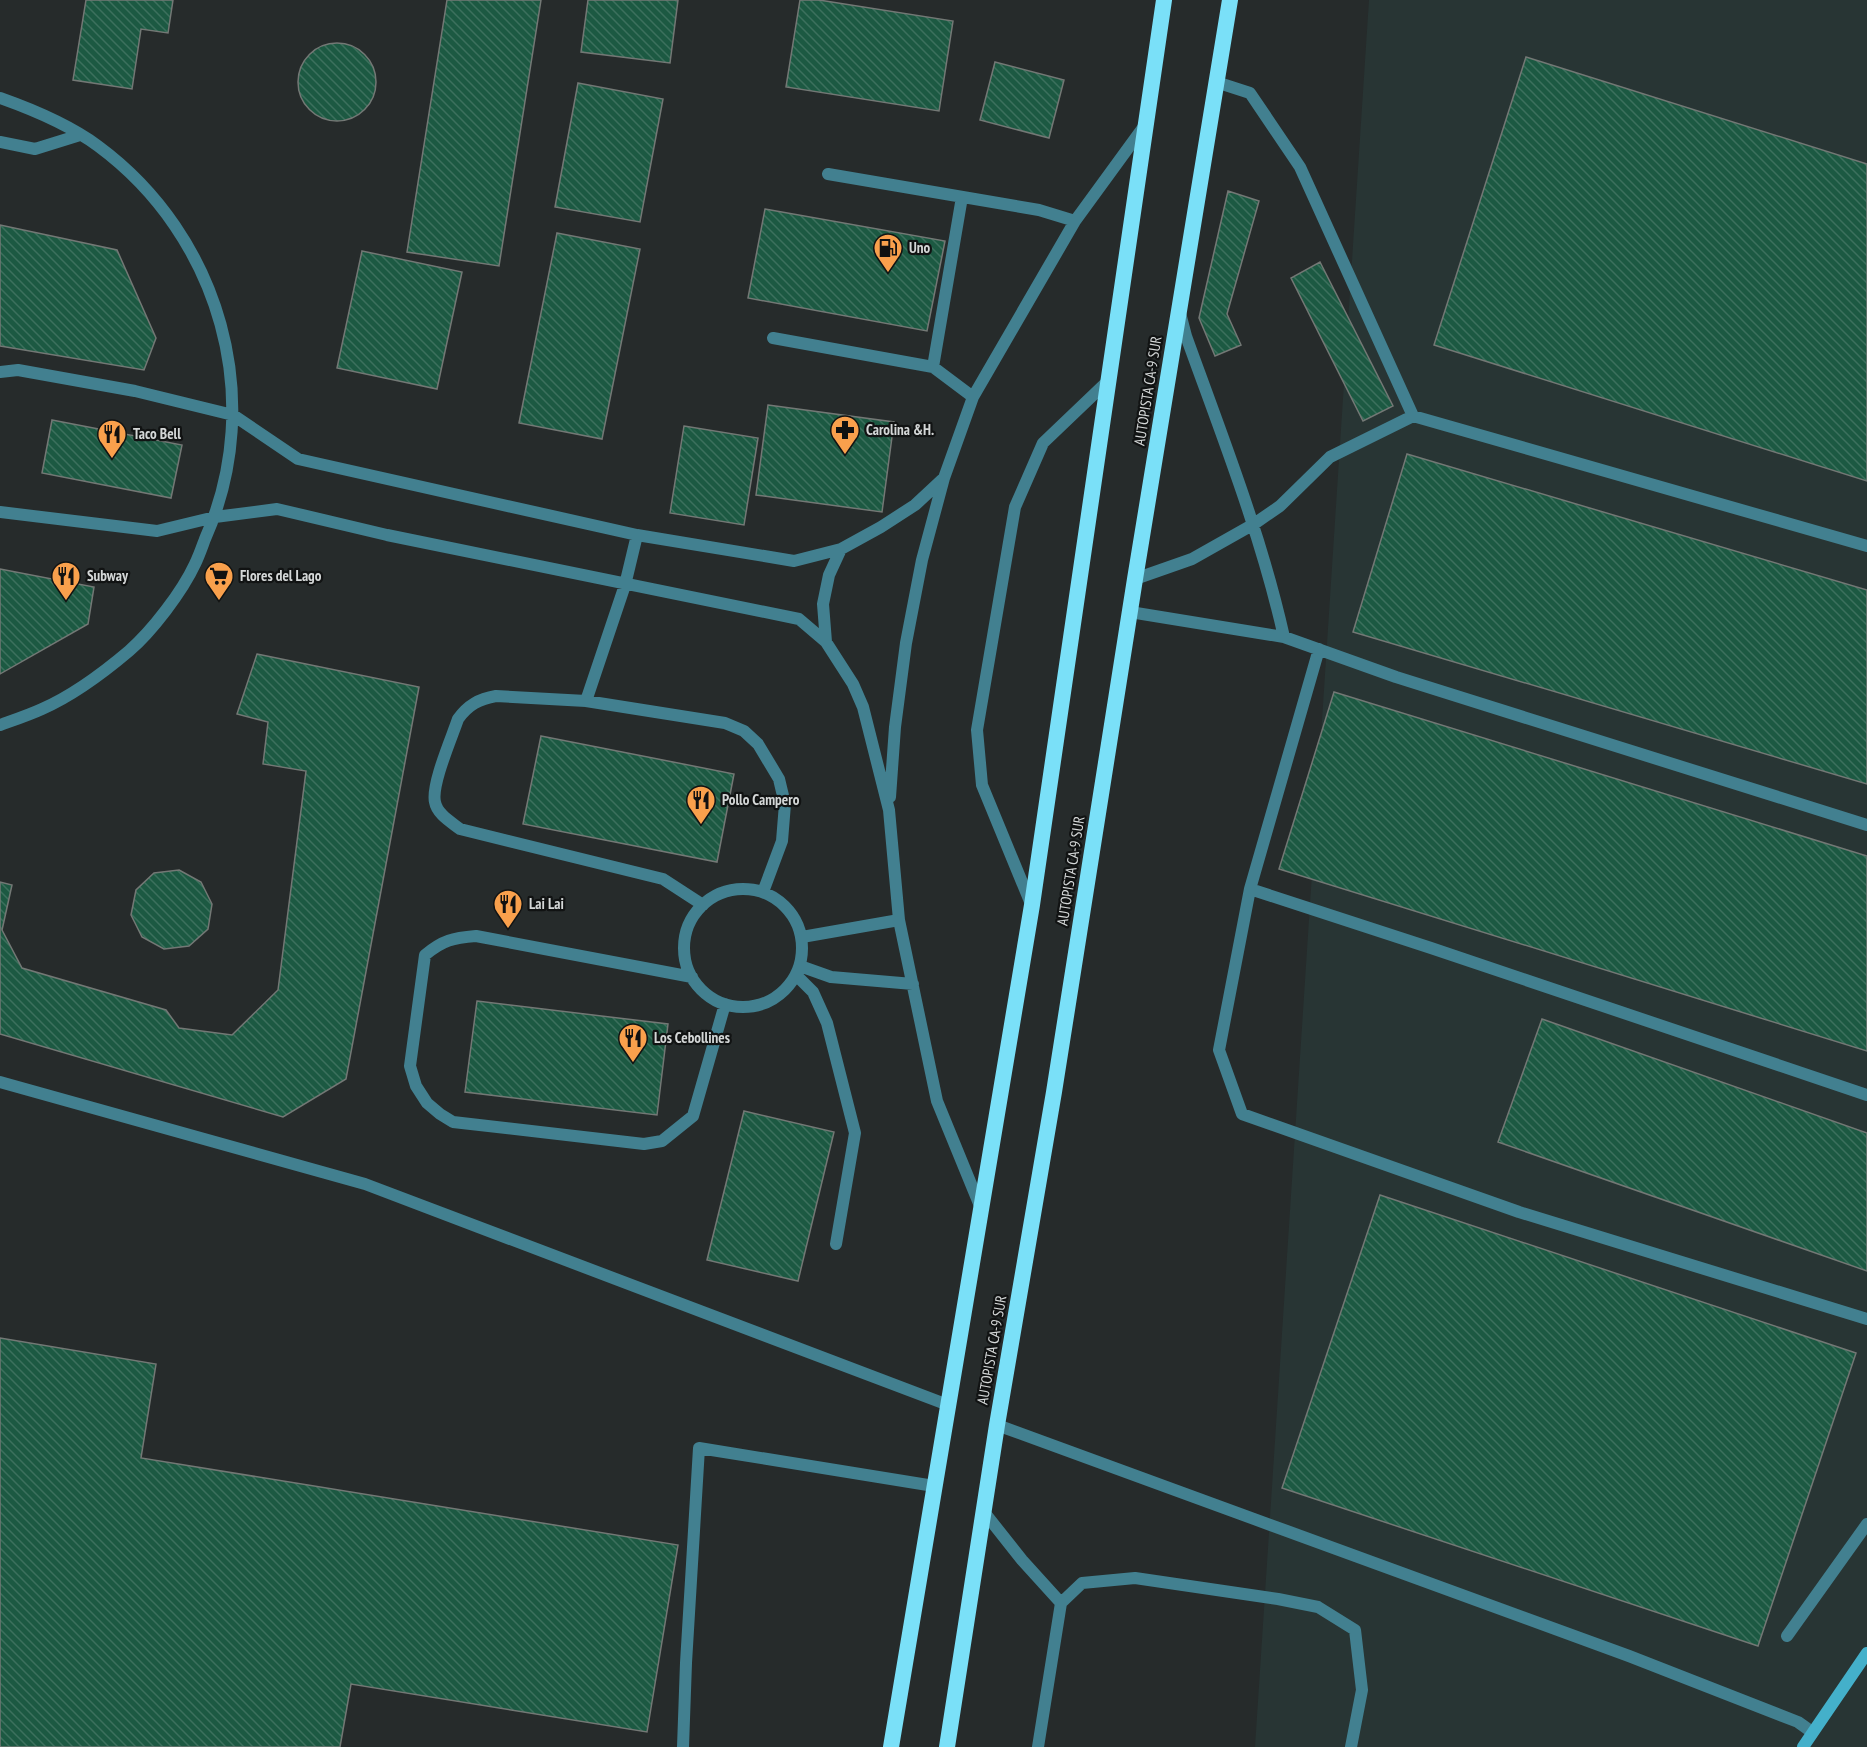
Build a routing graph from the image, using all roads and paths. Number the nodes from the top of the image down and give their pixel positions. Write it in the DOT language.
graph roads {
  1 [pos="1164,0"];
  2 [pos="1230,0"];
  3 [pos="1216,82"];
  4 [pos="0,98"];
  5 [pos="1147,123"];
  6 [pos="80,135"];
  7 [pos="0,142"];
  8 [pos="828,174"];
  9 [pos="962,196"];
  10 [pos="1074,221"];
  11 [pos="1179,308"];
  12 [pos="773,338"];
  13 [pos="933,367"];
  14 [pos="0,372"];
  15 [pos="1110,380"];
  16 [pos="973,397"];
  17 [pos="233,415"];
  18 [pos="1413,416"];
  19 [pos="944,478"];
  20 [pos="0,512"];
  21 [pos="215,517"];
  22 [pos="1254,524"];
  23 [pos="638,535"];
  24 [pos="1867,546"];
  25 [pos="841,549"];
  26 [pos="1135,579"];
  27 [pos="625,585"];
  28 [pos="1130,612"];
  29 [pos="1284,637"];
  30 [pos="826,642"];
  31 [pos="1319,649"];
  32 [pos="586,701"];
  33 [pos="0,725"];
  34 [pos="889,810"];
  35 [pos="1867,825"];
  36 [pos="1250,889"];
  37 [pos="763,892"];
  38 [pos="703,905"];
  39 [pos="1032,905"];
  40 [pos="898,920"];
  41 [pos="802,937"];
  42 [pos="798,970"];
  43 [pos="692,977"];
  44 [pos="913,984"];
  45 [pos="725,1004"];
  46 [pos="0,1082"];
  47 [pos="1867,1095"];
  48 [pos="980,1206"];
  49 [pos="836,1244"];
  50 [pos="1867,1319"];
  51 [pos="948,1405"];
  52 [pos="997,1425"];
  53 [pos="934,1486"];
  54 [pos="984,1512"];
  55 [pos="1867,1524"];
  56 [pos="1061,1603"];
  57 [pos="1787,1636"];
  58 [pos="1867,1653"];
  59 [pos="1812,1732"];
  60 [pos="683,1747"];
  61 [pos="891,1747"];
  62 [pos="947,1747"];
  63 [pos="1038,1747"];
  64 [pos="1351,1747"];
  65 [pos="1803,1747"];
  1 -- 5 [label="highway"];
  2 -- 3 [label="highway, AUTOPISTA CA-9 SUR"];
  3 -- 11 [label="highway, AUTOPISTA CA-9 SUR"];
  3 -- 18 [label="street"];
  4 -- 6 [label="street"];
  5 -- 10 [label="street"];
  5 -- 15 [label="highway"];
  6 -- 7 [label="street"];
  6 -- 17 [label="street"];
  8 -- 9 [label="street"];
  9 -- 10 [label="street"];
  9 -- 13 [label="street"];
  10 -- 16 [label="street"];
  11 -- 22 [label="street"];
  11 -- 26 [label="highway, AUTOPISTA CA-9 SUR"];
  12 -- 13 [label="street"];
  13 -- 16 [label="street"];
  14 -- 17 [label="street"];
  15 -- 39 [label="highway"];
  15 -- 39 [label="street"];
  16 -- 19 [label="street"];
  17 -- 21 [label="street"];
  17 -- 23 [label="street"];
  18 -- 22 [label="street"];
  18 -- 24 [label="street"];
  19 -- 25 [label="street"];
  19 -- 34 [label="street"];
  20 -- 21 [label="street"];
  21 -- 27 [label="street"];
  21 -- 33 [label="street"];
  22 -- 26 [label="street"];
  22 -- 29 [label="street"];
  23 -- 25 [label="street"];
  23 -- 27 [label="street"];
  25 -- 30 [label="street"];
  26 -- 28 [label="highway, AUTOPISTA CA-9 SUR"];
  27 -- 30 [label="street"];
  27 -- 32 [label="street"];
  28 -- 29 [label="street"];
  28 -- 52 [label="highway, AUTOPISTA CA-9 SUR"];
  29 -- 31 [label="street"];
  30 -- 34 [label="street"];
  31 -- 35 [label="street"];
  31 -- 36 [label="street"];
  32 -- 37 [label="street"];
  32 -- 38 [label="street"];
  34 -- 40 [label="street"];
  36 -- 47 [label="street"];
  36 -- 50 [label="street"];
  37 -- 38 [label="street"];
  37 -- 41 [label="street"];
  38 -- 43 [label="street"];
  39 -- 48 [label="highway"];
  40 -- 41 [label="street"];
  40 -- 44 [label="street"];
  41 -- 42 [label="street"];
  42 -- 44 [label="street"];
  42 -- 45 [label="street"];
  42 -- 49 [label="street"];
  43 -- 45 [label="street"];
  43 -- 45 [label="street"];
  44 -- 48 [label="street"];
  46 -- 51 [label="street"];
  48 -- 51 [label="highway"];
  51 -- 53 [label="highway"];
  52 -- 54 [label="highway, AUTOPISTA CA-9 SUR"];
  52 -- 59 [label="street"];
  53 -- 60 [label="street"];
  53 -- 61 [label="highway"];
  54 -- 56 [label="street"];
  54 -- 62 [label="highway, AUTOPISTA CA-9 SUR"];
  55 -- 57 [label="street"];
  56 -- 63 [label="street"];
  56 -- 64 [label="street"];
  58 -- 59 [label="main road"];
  59 -- 65 [label="main road"];
}
